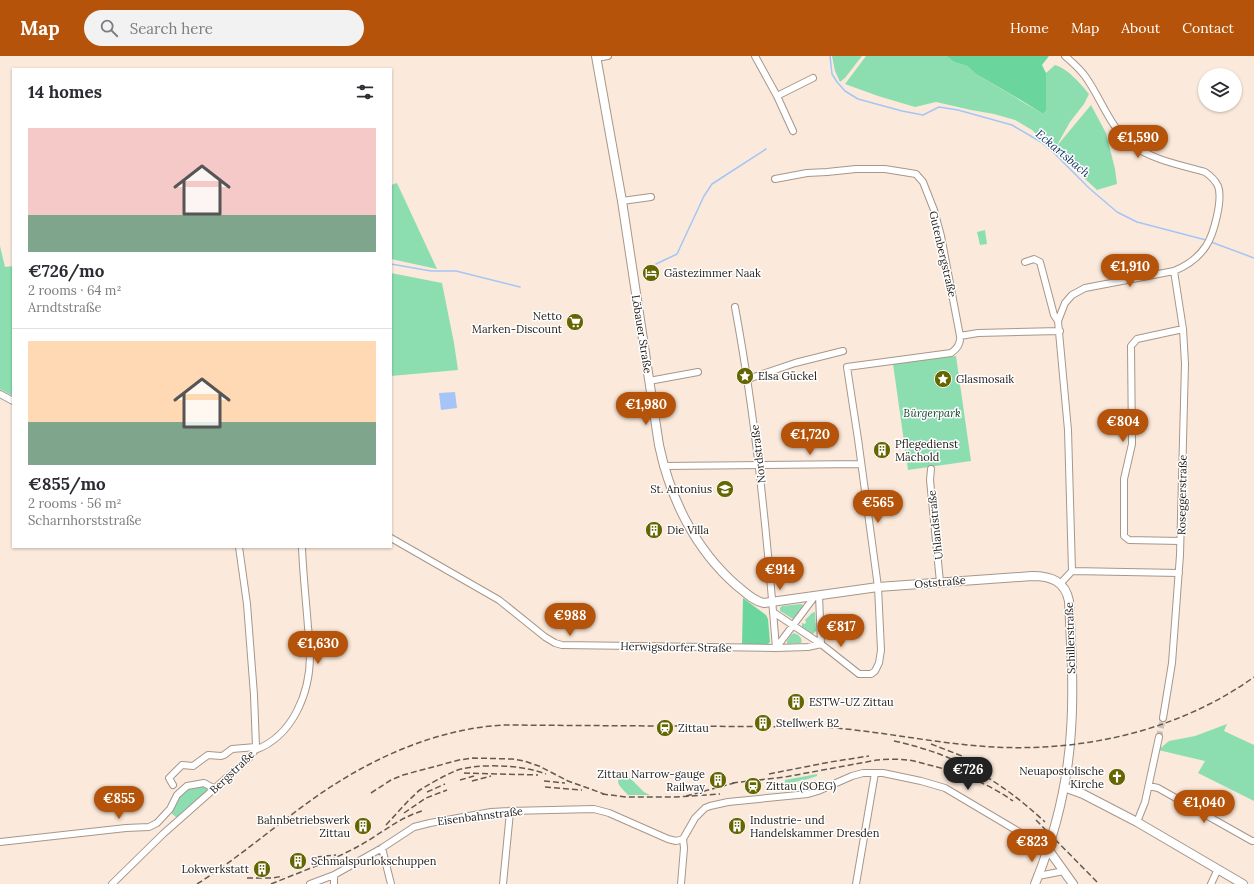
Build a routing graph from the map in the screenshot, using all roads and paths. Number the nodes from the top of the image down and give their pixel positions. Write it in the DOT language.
graph roads {
  1 [pos="608,56"];
  2 [pos="755,56"];
  3 [pos="1065,56"];
  4 [pos="596,57"];
  5 [pos="813,78"];
  6 [pos="777,96"];
  7 [pos="793,131"];
  8 [pos="775,179"];
  9 [pos="651,197"];
  10 [pos="622,201"];
  11 [pos="1025,262"];
  12 [pos="1174,271"];
  13 [pos="735,306"];
  14 [pos="1058,321"];
  15 [pos="1182,329"];
  16 [pos="1060,331"];
  17 [pos="960,336"];
  18 [pos="843,351"];
  19 [pos="698,372"];
  20 [pos="748,379"];
  21 [pos="649,381"];
  22 [pos="0,394"];
  23 [pos="12,400"];
  24 [pos="862,464"];
  25 [pos="760,465"];
  26 [pos="663,466"];
  27 [pos="931,468"];
  28 [pos="392,539"];
  29 [pos="1180,541"];
  30 [pos="239,548"];
  31 [pos="302,548"];
  32 [pos="1072,571"];
  33 [pos="1179,573"];
  34 [pos="940,582"];
  35 [pos="1060,584"];
  36 [pos="878,587"];
  37 [pos="817,595"];
  38 [pos="772,602"];
  39 [pos="773,612"];
  40 [pos="793,626"];
  41 [pos="821,644"];
  42 [pos="776,648"];
  43 [pos="1163,718"];
  44 [pos="1159,737"];
  45 [pos="256,748"];
  46 [pos="875,773"];
  47 [pos="174,785"];
  48 [pos="1149,786"];
  49 [pos="1064,787"];
  50 [pos="215,789"];
  51 [pos="509,811"];
  52 [pos="1137,822"];
  53 [pos="683,839"];
  54 [pos="1254,841"];
  55 [pos="0,842"];
  56 [pos="382,848"];
  57 [pos="1048,849"];
  58 [pos="1218,869"];
  59 [pos="1064,871"];
  60 [pos="334,874"];
  61 [pos="1036,880"];
  62 [pos="112,884"];
  63 [pos="310,884"];
  64 [pos="334,884"];
  65 [pos="391,884"];
  66 [pos="503,884"];
  67 [pos="681,884"];
  68 [pos="856,884"];
  69 [pos="1073,884"];
  70 [pos="1211,884"];
  71 [pos="1243,884"];
  1 -- 4 [label="street"];
  2 -- 6 [label="street"];
  3 -- 12 [label="street"];
  4 -- 10 [label="main road, Löbauer Straße"];
  5 -- 6 [label="street"];
  6 -- 7 [label="street"];
  8 -- 17 [label="street, Gutenbergstraße"];
  9 -- 10 [label="street"];
  10 -- 21 [label="main road, Löbauer Straße"];
  11 -- 14 [label="street"];
  12 -- 14 [label="street"];
  12 -- 15 [label="street, Roseggerstraße"];
  13 -- 20 [label="street, Nordstraße"];
  14 -- 16 [label="street"];
  15 -- 29 [label="street, Roseggerstraße"];
  15 -- 29 [label="street"];
  16 -- 17 [label="street"];
  16 -- 32 [label="street"];
  17 -- 24 [label="street"];
  18 -- 20 [label="street"];
  19 -- 21 [label="street"];
  20 -- 25 [label="street, Nordstraße"];
  21 -- 26 [label="main road, Löbauer Straße"];
  22 -- 23 [label="street"];
  24 -- 25 [label="street"];
  24 -- 36 [label="street"];
  25 -- 26 [label="street"];
  25 -- 38 [label="street, Nordstraße"];
  26 -- 38 [label="main road, Löbauer Straße"];
  27 -- 34 [label="street, Uhlandstraße"];
  28 -- 42 [label="street, Herwigsdorfer Straße"];
  29 -- 33 [label="street, Roseggerstraße"];
  30 -- 45 [label="street, Bergstraße"];
  31 -- 45 [label="street"];
  32 -- 33 [label="street"];
  32 -- 35 [label="street"];
  33 -- 43 [label="street, Roseggerstraße"];
  34 -- 35 [label="main road, Oststraße"];
  34 -- 36 [label="main road, Oststraße"];
  35 -- 49 [label="main road, Schillerstraße"];
  36 -- 37 [label="main road, Oststraße"];
  36 -- 41 [label="street"];
  37 -- 38 [label="main road, Löbauer Straße"];
  37 -- 40 [label="street"];
  37 -- 41 [label="street"];
  38 -- 39 [label="street"];
  39 -- 40 [label="street"];
  39 -- 42 [label="street"];
  40 -- 41 [label="street"];
  40 -- 42 [label="street"];
  41 -- 42 [label="street, Herwigsdorfer Straße"];
  44 -- 48 [label="street"];
  45 -- 47 [label="street"];
  45 -- 50 [label="street, Bergstraße"];
  46 -- 53 [label="street"];
  46 -- 57 [label="street"];
  46 -- 68 [label="street"];
  48 -- 52 [label="street"];
  48 -- 54 [label="street"];
  49 -- 52 [label="main road"];
  49 -- 57 [label="main road, Schillerstraße"];
  50 -- 55 [label="street"];
  50 -- 62 [label="street, Bergstraße"];
  51 -- 53 [label="street, Eisenbahnstraße"];
  51 -- 56 [label="street, Eisenbahnstraße"];
  51 -- 66 [label="street"];
  52 -- 58 [label="main road"];
  53 -- 67 [label="street"];
  56 -- 60 [label="street, Eisenbahnstraße"];
  56 -- 65 [label="street"];
  57 -- 59 [label="main road"];
  57 -- 61 [label="main road, Schillerstraße"];
  58 -- 70 [label="street"];
  58 -- 71 [label="main road"];
  59 -- 61 [label="street"];
  59 -- 69 [label="main road"];
  60 -- 63 [label="street, Eisenbahnstraße"];
  60 -- 64 [label="street"];
}
